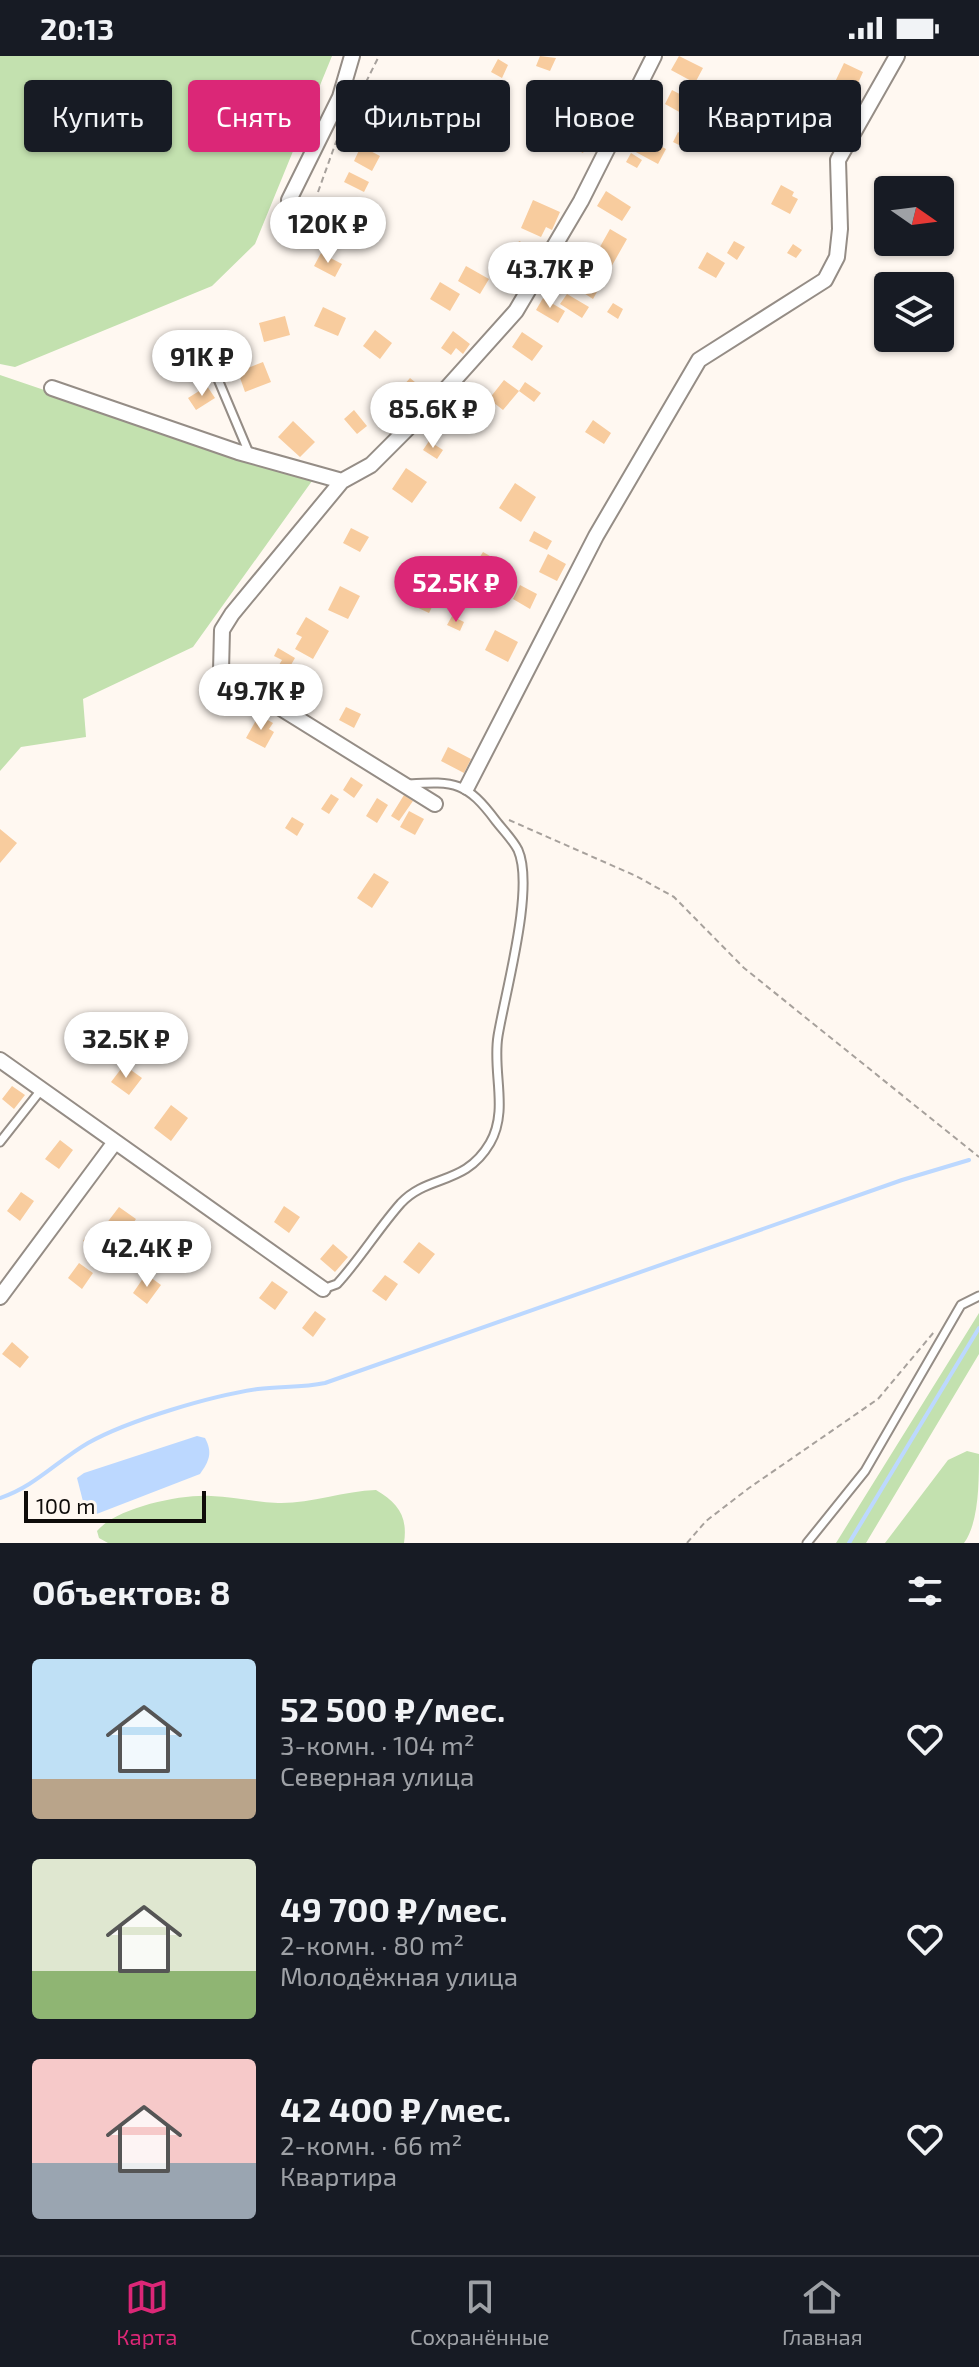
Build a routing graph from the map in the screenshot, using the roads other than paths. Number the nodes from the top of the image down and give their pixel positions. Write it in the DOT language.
graph roads {
  1 [pos="352,56"];
  2 [pos="654,56"];
  3 [pos="897,56"];
  4 [pos="289,200"];
  5 [pos="217,377"];
  6 [pos="52,388"];
  7 [pos="249,455"];
  8 [pos="342,481"];
  9 [pos="403,784"];
  10 [pos="467,787"];
  11 [pos="435,804"];
  12 [pos="0,1060"];
  13 [pos="41,1090"];
  14 [pos="0,1142"];
  15 [pos="115,1142"];
  16 [pos="323,1289"];
  17 [pos="979,1296"];
  18 [pos="0,1297"];
  19 [pos="807,1543"];
  1 -- 4 [label="street"];
  2 -- 8 [label="street"];
  3 -- 10 [label="street"];
  5 -- 7 [label="lane"];
  6 -- 7 [label="street"];
  7 -- 8 [label="street"];
  8 -- 9 [label="street"];
  9 -- 10 [label="lane"];
  9 -- 11 [label="street"];
  10 -- 16 [label="lane"];
  12 -- 13 [label="street"];
  13 -- 14 [label="lane"];
  13 -- 15 [label="street"];
  15 -- 16 [label="street"];
  15 -- 18 [label="street"];
  17 -- 19 [label="lane"];
}
